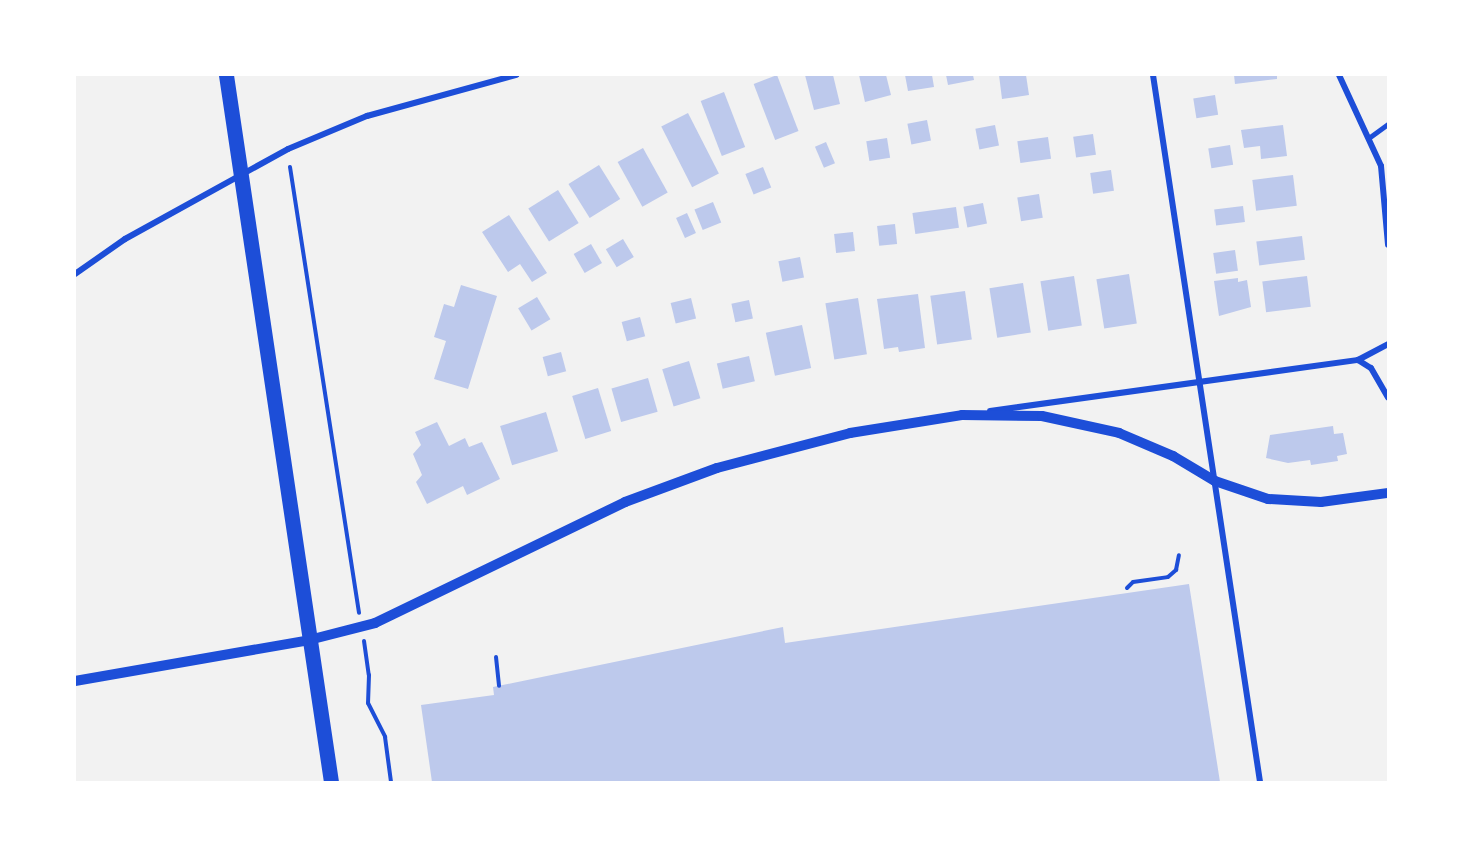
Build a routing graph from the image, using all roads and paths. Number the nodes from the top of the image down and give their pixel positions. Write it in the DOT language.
graph roads {
  1 [pos="226,75"];
  2 [pos="516,75"];
  3 [pos="1153,75"];
  4 [pos="1339,75"];
  5 [pos="1388,124"];
  6 [pos="1370,138"];
  7 [pos="290,167"];
  8 [pos="242,174"];
  9 [pos="1388,245"];
  10 [pos="75,274"];
  11 [pos="1388,344"];
  12 [pos="1358,360"];
  13 [pos="1202,380"];
  14 [pos="1388,398"];
  15 [pos="962,415"];
  16 [pos="1215,481"];
  17 [pos="1388,493"];
  18 [pos="1179,555"];
  19 [pos="1127,588"];
  20 [pos="357,596"];
  21 [pos="309,640"];
  22 [pos="496,657"];
  23 [pos="368,666"];
  24 [pos="75,681"];
  25 [pos="499,686"];
  26 [pos="332,782"];
  27 [pos="391,782"];
  28 [pos="1260,782"];
  1 -- 8 [label="main road"];
  2 -- 8 [label="street"];
  3 -- 13 [label="street"];
  4 -- 6 [label="street"];
  5 -- 6 [label="lane"];
  6 -- 9 [label="street"];
  7 -- 20 [label="path"];
  8 -- 10 [label="street"];
  8 -- 21 [label="main road"];
  11 -- 12 [label="street"];
  12 -- 13 [label="street"];
  12 -- 14 [label="street"];
  13 -- 15 [label="street"];
  13 -- 16 [label="street"];
  15 -- 16 [label="street"];
  15 -- 21 [label="street"];
  16 -- 17 [label="street"];
  16 -- 28 [label="street"];
  18 -- 19 [label="path"];
  21 -- 24 [label="street"];
  21 -- 26 [label="main road"];
  22 -- 25 [label="path"];
  23 -- 27 [label="path"];
}
